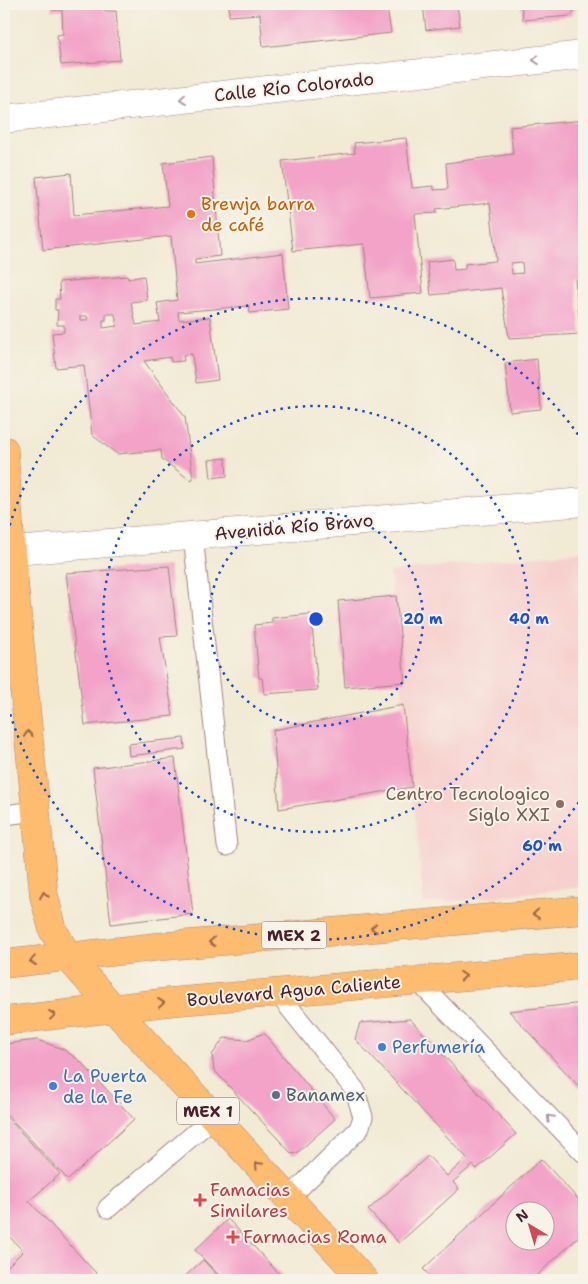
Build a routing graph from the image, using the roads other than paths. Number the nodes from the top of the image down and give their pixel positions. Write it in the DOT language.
graph roads {
  1 [pos="584,55"];
  2 [pos="4,119"];
  3 [pos="4,450"];
  4 [pos="584,502"];
  5 [pos="194,536"];
  6 [pos="7,552"];
  7 [pos="36,811"];
  8 [pos="4,815"];
  9 [pos="227,846"];
  10 [pos="584,910"];
  11 [pos="68,957"];
  12 [pos="4,964"];
  13 [pos="584,966"];
  14 [pos="417,980"];
  15 [pos="277,992"];
  16 [pos="113,1008"];
  17 [pos="4,1021"];
  18 [pos="214,1117"];
  19 [pos="584,1153"];
  20 [pos="289,1198"];
  21 [pos="108,1208"];
  22 [pos="364,1280"];
  1 -- 2 [label="street, Calle Río Colorado, one-way"];
  3 -- 6 [label="main road, MEX 1"];
  4 -- 5 [label="street, Avenida Río Bravo"];
  5 -- 6 [label="street, Avenida Río Bravo"];
  5 -- 9 [label="lane"];
  7 -- 6 [label="main road, MEX 1, one-way"];
  7 -- 8 [label="lane"];
  11 -- 7 [label="main road, MEX 1, one-way"];
  10 -- 11 [label="main road, MEX 2, one-way"];
  11 -- 12 [label="main road, MEX 2, one-way"];
  11 -- 16 [label="main road, MEX 1"];
  14 -- 13 [label="main road, Boulevard Agua Caliente, one-way"];
  14 -- 15 [label="main road, Boulevard Agua Caliente"];
  19 -- 14 [label="lane, one-way"];
  16 -- 15 [label="main road, Boulevard Agua Caliente, one-way"];
  15 -- 20 [label="lane"];
  17 -- 16 [label="main road, Boulevard Agua Caliente, one-way"];
  16 -- 18 [label="main road, MEX 1"];
  20 -- 18 [label="main road, MEX 1, one-way"];
  18 -- 21 [label="lane"];
  20 -- 22 [label="main road, MEX 1"];
}
